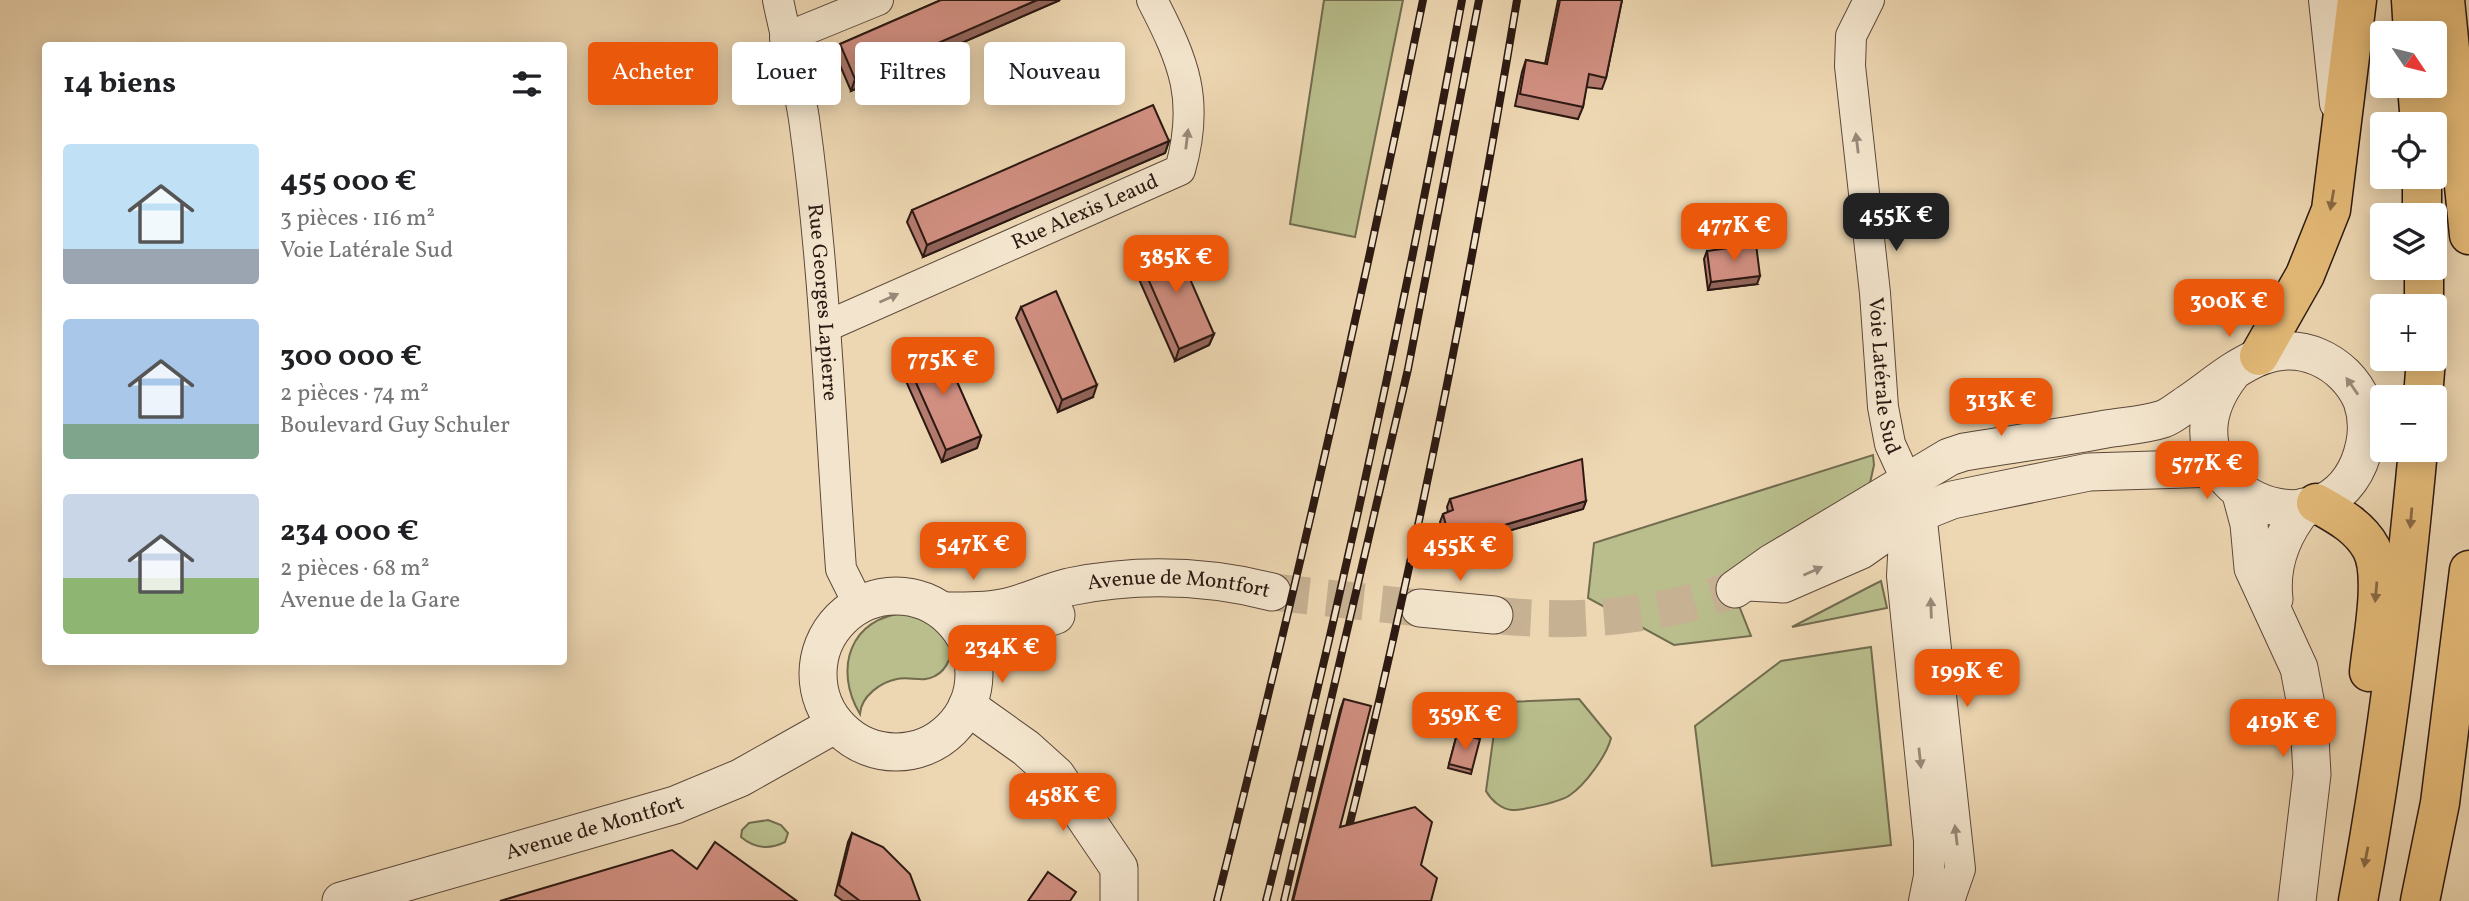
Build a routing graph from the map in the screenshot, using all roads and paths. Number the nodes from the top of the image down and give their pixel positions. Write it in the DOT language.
graph roads {
  1 [pos="778,0"];
  2 [pos="878,0"];
  3 [pos="1152,0"];
  4 [pos="1869,0"];
  5 [pos="2324,0"];
  6 [pos="2357,0"];
  7 [pos="2411,0"];
  8 [pos="2445,0"];
  9 [pos="2412,21"];
  10 [pos="785,38"];
  11 [pos="2343,133"];
  12 [pos="2464,144"];
  13 [pos="2469,235"];
  14 [pos="827,326"];
  15 [pos="2245,364"];
  16 [pos="2165,419"];
  17 [pos="2417,462"];
  18 [pos="2229,481"];
  19 [pos="1912,503"];
  20 [pos="2310,505"];
  21 [pos="2469,570"];
  22 [pos="1741,585"];
  23 [pos="859,605"];
  24 [pos="1420,608"];
  25 [pos="943,611"];
  26 [pos="2275,614"];
  27 [pos="1494,615"];
  28 [pos="973,656"];
  29 [pos="967,706"];
  30 [pos="836,724"];
  31 [pos="2469,741"];
  32 [pos="2375,813"];
  33 [pos="2431,844"];
  34 [pos="341,901"];
  35 [pos="1119,901"];
  36 [pos="1924,901"];
  37 [pos="1949,901"];
  38 [pos="2297,901"];
  39 [pos="2358,901"];
  40 [pos="2420,901"];
  1 -- 10 [label="street, Rue Georges Lapierre"];
  2 -- 10 [label="street"];
  14 -- 3 [label="street, Rue Alexis Leaud, one-way"];
  19 -- 4 [label="street, Voie Latérale Sud, one-way"];
  5 -- 11 [label="street"];
  6 -- 11 [label="main road"];
  7 -- 9 [label="main road"];
  8 -- 12 [label="main road"];
  10 -- 14 [label="street, Rue Georges Lapierre"];
  11 -- 15 [label="main road, one-way"];
  12 -- 13 [label="main road"];
  14 -- 23 [label="street, Rue Georges Lapierre"];
  15 -- 16 [label="street"];
  15 -- 18 [label="street"];
  20 -- 15 [label="street, one-way"];
  16 -- 19 [label="street"];
  16 -- 19 [label="street"];
  17 -- 32 [label="main road, one-way"];
  18 -- 19 [label="street"];
  18 -- 20 [label="street"];
  18 -- 26 [label="street"];
  19 -- 22 [label="street"];
  19 -- 36 [label="street, one-way"];
  37 -- 19 [label="street, one-way"];
  20 -- 26 [label="street"];
  20 -- 32 [label="main road, one-way"];
  21 -- 33 [label="main road"];
  23 -- 25 [label="street"];
  23 -- 30 [label="street"];
  24 -- 27 [label="street"];
  25 -- 28 [label="street"];
  25 -- 28 [label="street, Avenue de Montfort"];
  26 -- 38 [label="street"];
  28 -- 29 [label="street"];
  29 -- 30 [label="street"];
  29 -- 35 [label="street"];
  30 -- 34 [label="street, Avenue de Montfort"];
  31 -- 33 [label="main road"];
  32 -- 39 [label="main road, one-way"];
  33 -- 40 [label="main road"];
}
